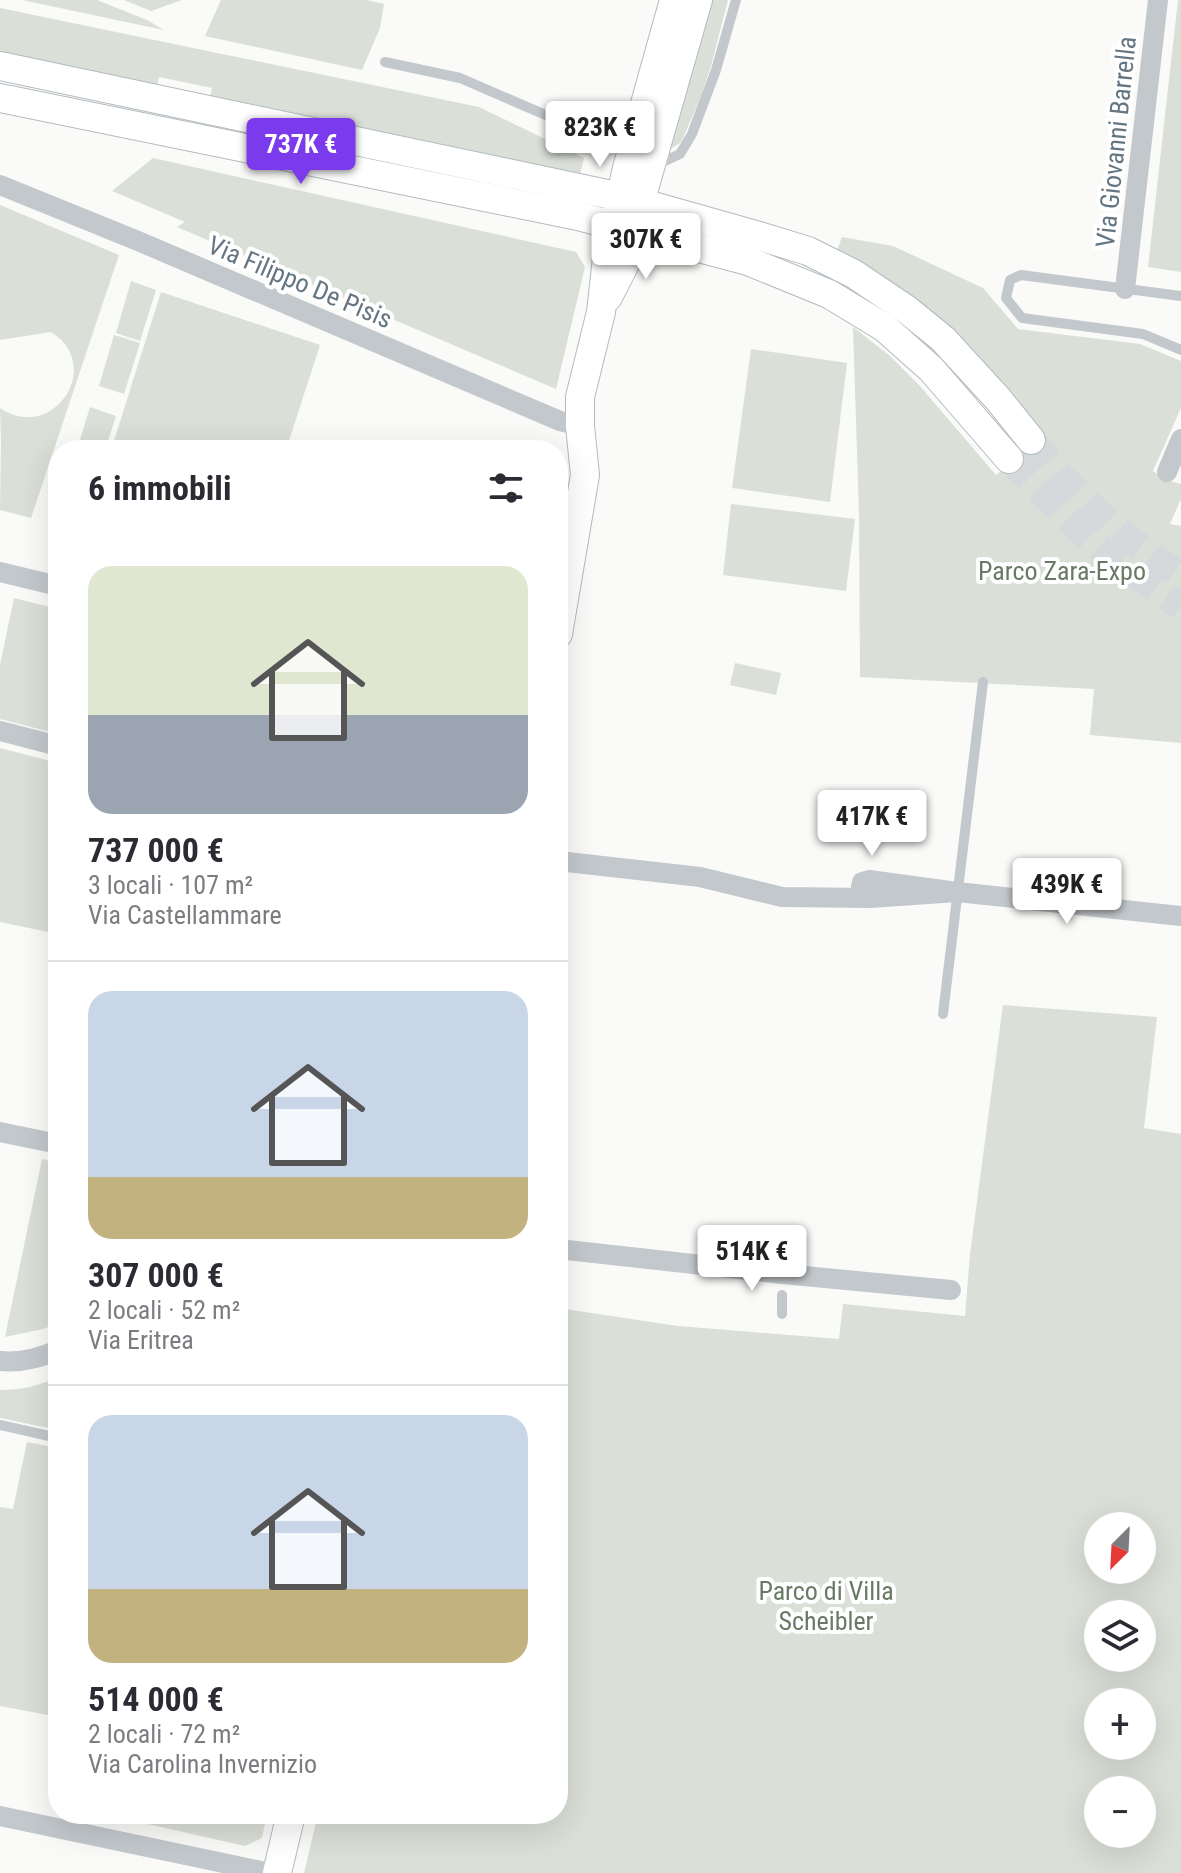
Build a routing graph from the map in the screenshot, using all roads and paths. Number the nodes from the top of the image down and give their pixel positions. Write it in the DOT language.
graph roads {
  1 [pos="674,0"];
  2 [pos="698,0"];
  3 [pos="736,0"];
  4 [pos="1158,0"];
  5 [pos="385,62"];
  6 [pos="0,66"];
  7 [pos="0,98"];
  8 [pos="641,160"];
  9 [pos="0,185"];
  10 [pos="627,214"];
  11 [pos="1125,289"];
  12 [pos="1181,296"];
  13 [pos="1181,350"];
  14 [pos="580,426"];
  15 [pos="1181,439"];
  16 [pos="1031,440"];
  17 [pos="1009,459"];
  18 [pos="1167,472"];
  19 [pos="0,572"];
  20 [pos="568,575"];
  21 [pos="48,584"];
  22 [pos="983,682"];
  23 [pos="0,731"];
  24 [pos="48,743"];
  25 [pos="568,862"];
  26 [pos="957,892"];
  27 [pos="1181,916"];
  28 [pos="943,1014"];
  29 [pos="0,1132"];
  30 [pos="48,1142"];
  31 [pos="568,1250"];
  32 [pos="951,1290"];
  33 [pos="782,1295"];
  34 [pos="782,1314"];
  35 [pos="48,1354"];
  36 [pos="0,1361"];
  37 [pos="0,1425"];
  38 [pos="48,1436"];
  39 [pos="0,1816"];
  40 [pos="288,1824"];
  41 [pos="274,1873"];
  1 -- 8 [label="street"];
  2 -- 8 [label="street"];
  3 -- 8 [label="lane"];
  4 -- 11 [label="street, Via Giovanni Barrella"];
  5 -- 8 [label="lane"];
  6 -- 10 [label="street"];
  7 -- 10 [label="street"];
  8 -- 10 [label="street"];
  9 -- 14 [label="street, Via Filippo De Pisis"];
  10 -- 14 [label="street"];
  10 -- 16 [label="street"];
  10 -- 17 [label="street"];
  11 -- 12 [label="lane, Via Giovanni Barrella"];
  11 -- 13 [label="lane, Via Giovanni Barrella"];
  14 -- 20 [label="street"];
  15 -- 18 [label="street"];
  19 -- 21 [label="street"];
  22 -- 26 [label="lane"];
  23 -- 24 [label="street"];
  25 -- 26 [label="street"];
  26 -- 27 [label="street"];
  26 -- 28 [label="lane"];
  29 -- 30 [label="street"];
  31 -- 32 [label="street"];
  33 -- 34 [label="lane"];
  35 -- 36 [label="street"];
  37 -- 38 [label="lane"];
  39 -- 41 [label="street"];
  40 -- 41 [label="street"];
}
